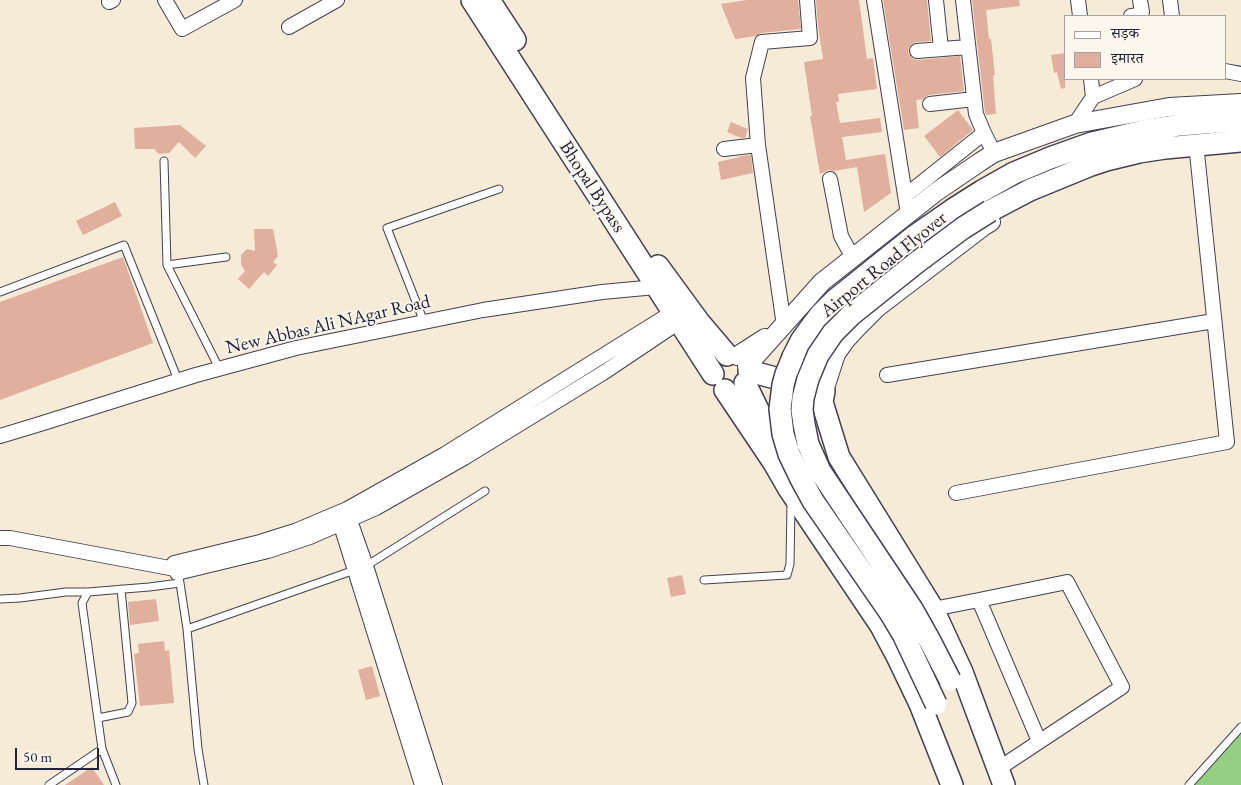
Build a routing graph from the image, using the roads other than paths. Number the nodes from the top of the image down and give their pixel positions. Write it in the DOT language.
graph roads {
  1 [pos="165,0"];
  2 [pos="235,0"];
  3 [pos="337,0"];
  4 [pos="472,0"];
  5 [pos="489,0"];
  6 [pos="807,0"];
  7 [pos="874,0"];
  8 [pos="936,0"];
  9 [pos="963,0"];
  10 [pos="1078,0"];
  11 [pos="1140,0"];
  12 [pos="1170,0"];
  13 [pos="1080,15"];
  14 [pos="1139,15"];
  15 [pos="1172,15"];
  16 [pos="289,27"];
  17 [pos="968,47"];
  18 [pos="941,49"];
  19 [pos="917,51"];
  20 [pos="1226,70"];
  21 [pos="1241,74"];
  22 [pos="1091,80"];
  23 [pos="1133,80"];
  24 [pos="1094,97"];
  25 [pos="974,99"];
  26 [pos="1241,103"];
  27 [pos="930,104"];
  28 [pos="1241,120"];
  29 [pos="1075,124"];
  30 [pos="984,133"];
  31 [pos="1241,144"];
  32 [pos="758,145"];
  33 [pos="724,149"];
  34 [pos="994,153"];
  35 [pos="1197,153"];
  36 [pos="164,161"];
  37 [pos="830,179"];
  38 [pos="500,189"];
  39 [pos="905,196"];
  40 [pos="908,214"];
  41 [pos="226,257"];
  42 [pos="853,258"];
  43 [pos="167,265"];
  44 [pos="664,285"];
  45 [pos="0,292"];
  46 [pos="676,317"];
  47 [pos="1214,321"];
  48 [pos="424,322"];
  49 [pos="784,326"];
  50 [pos="219,368"];
  51 [pos="736,372"];
  52 [pos="887,375"];
  53 [pos="178,380"];
  54 [pos="823,397"];
  55 [pos="0,436"];
  56 [pos="789,489"];
  57 [pos="485,491"];
  58 [pos="956,493"];
  59 [pos="344,516"];
  60 [pos="0,538"];
  61 [pos="360,568"];
  62 [pos="176,572"];
  63 [pos="704,580"];
  64 [pos="121,589"];
  65 [pos="88,592"];
  66 [pos="0,599"];
  67 [pos="979,600"];
  68 [pos="933,609"];
  69 [pos="187,629"];
  70 [pos="98,718"];
  71 [pos="1241,727"];
  72 [pos="1039,741"];
  73 [pos="102,749"];
  74 [pos="948,755"];
  75 [pos="994,774"];
  76 [pos="50,785"];
  77 [pos="116,785"];
  78 [pos="204,785"];
  79 [pos="422,785"];
  80 [pos="435,785"];
  81 [pos="952,785"];
  82 [pos="965,785"];
  83 [pos="1189,785"];
  1 -- 2 [label="street"];
  3 -- 16 [label="street"];
  4 -- 44 [label="main road, Bhopal Bypass"];
  5 -- 44 [label="main road, Bhopal Bypass"];
  6 -- 32 [label="street"];
  7 -- 39 [label="street"];
  8 -- 18 [label="street"];
  9 -- 17 [label="street"];
  10 -- 13 [label="street"];
  11 -- 14 [label="street"];
  12 -- 15 [label="street"];
  17 -- 18 [label="street"];
  17 -- 25 [label="street"];
  18 -- 19 [label="street"];
  20 -- 21 [label="street"];
  22 -- 24 [label="street"];
  23 -- 24 [label="street"];
  24 -- 29 [label="street"];
  25 -- 27 [label="street"];
  25 -- 30 [label="street"];
  26 -- 29 [label="street"];
  28 -- 74 [label="main road, Airport Road Flyover, bridge"];
  29 -- 34 [label="street"];
  30 -- 34 [label="street"];
  30 -- 39 [label="street"];
  31 -- 35 [label="street"];
  31 -- 75 [label="main road, Airport Road Flyover, bridge"];
  32 -- 33 [label="street"];
  32 -- 49 [label="street"];
  34 -- 40 [label="street"];
  35 -- 47 [label="street"];
  35 -- 54 [label="street"];
  36 -- 43 [label="lane"];
  37 -- 42 [label="street"];
  38 -- 48 [label="lane"];
  39 -- 40 [label="street"];
  40 -- 42 [label="street"];
  41 -- 43 [label="lane"];
  42 -- 49 [label="street"];
  43 -- 50 [label="lane"];
  44 -- 46 [label="main road, Bhopal Bypass"];
  44 -- 48 [label="street, New Abbas Ali NAgar Road"];
  44 -- 51 [label="main road, Bhopal Bypass"];
  45 -- 53 [label="lane"];
  46 -- 51 [label="main road, Bhopal Bypass"];
  46 -- 59 [label="street"];
  47 -- 52 [label="street"];
  47 -- 58 [label="street"];
  48 -- 50 [label="street, New Abbas Ali NAgar Road"];
  49 -- 51 [label="street"];
  50 -- 53 [label="street, New Abbas Ali NAgar Road"];
  51 -- 54 [label="main road"];
  51 -- 56 [label="main road"];
  53 -- 55 [label="street, New Abbas Ali NAgar Road"];
  54 -- 68 [label="main road"];
  56 -- 63 [label="lane"];
  56 -- 74 [label="main road"];
  57 -- 61 [label="lane"];
  59 -- 61 [label="street"];
  59 -- 62 [label="street"];
  60 -- 62 [label="street"];
  61 -- 69 [label="lane"];
  61 -- 79 [label="street"];
  61 -- 80 [label="street"];
  62 -- 64 [label="lane"];
  62 -- 69 [label="lane"];
  64 -- 65 [label="lane"];
  64 -- 70 [label="lane"];
  65 -- 66 [label="lane"];
  65 -- 70 [label="lane"];
  67 -- 68 [label="street"];
  67 -- 72 [label="street"];
  67 -- 72 [label="street"];
  68 -- 75 [label="main road"];
  69 -- 78 [label="lane"];
  70 -- 73 [label="lane"];
  71 -- 83 [label="lane"];
  72 -- 75 [label="street"];
  73 -- 76 [label="lane"];
  73 -- 77 [label="lane"];
  74 -- 81 [label="main road"];
  74 -- 82 [label="main road"];
}
